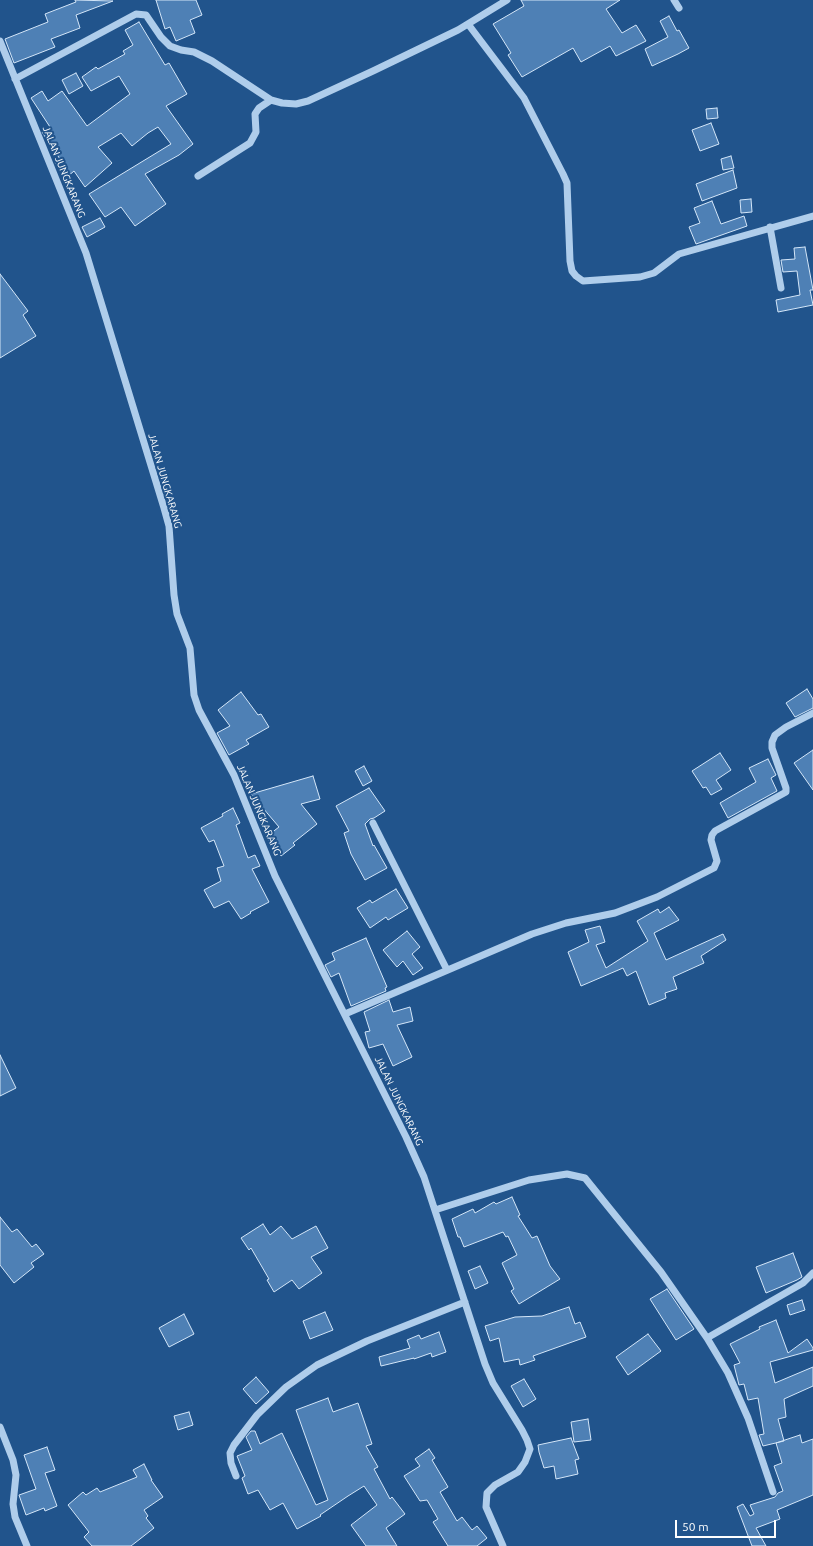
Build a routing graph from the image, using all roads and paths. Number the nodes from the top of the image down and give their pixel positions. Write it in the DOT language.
graph roads {
  1 [pos="507,0"];
  2 [pos="674,0"];
  3 [pos="679,8"];
  4 [pos="468,24"];
  5 [pos="0,41"];
  6 [pos="15,79"];
  7 [pos="271,100"];
  8 [pos="198,176"];
  9 [pos="813,216"];
  10 [pos="770,227"];
  11 [pos="781,288"];
  12 [pos="813,713"];
  13 [pos="373,823"];
  14 [pos="447,970"];
  15 [pos="345,1014"];
  16 [pos="434,1210"];
  17 [pos="813,1273"];
  18 [pos="465,1302"];
  19 [pos="707,1338"];
  20 [pos="0,1427"];
  21 [pos="236,1476"];
  22 [pos="773,1492"];
  23 [pos="27,1546"];
  24 [pos="503,1546"];
  1 -- 4 [label="street"];
  2 -- 3 [label="street"];
  4 -- 7 [label="street"];
  4 -- 10 [label="street"];
  5 -- 6 [label="street, JALAN JUNGKARANG"];
  6 -- 7 [label="street"];
  6 -- 15 [label="street, JALAN JUNGKARANG"];
  7 -- 8 [label="street"];
  9 -- 10 [label="street"];
  10 -- 11 [label="street"];
  12 -- 14 [label="street"];
  13 -- 14 [label="street"];
  14 -- 15 [label="street"];
  15 -- 16 [label="street, JALAN JUNGKARANG"];
  16 -- 18 [label="street, JALAN JUNGKARANG"];
  16 -- 19 [label="street"];
  17 -- 19 [label="street"];
  18 -- 21 [label="street"];
  18 -- 24 [label="street, JALAN JUNGKARANG"];
  19 -- 22 [label="street"];
  20 -- 23 [label="street"];
}
